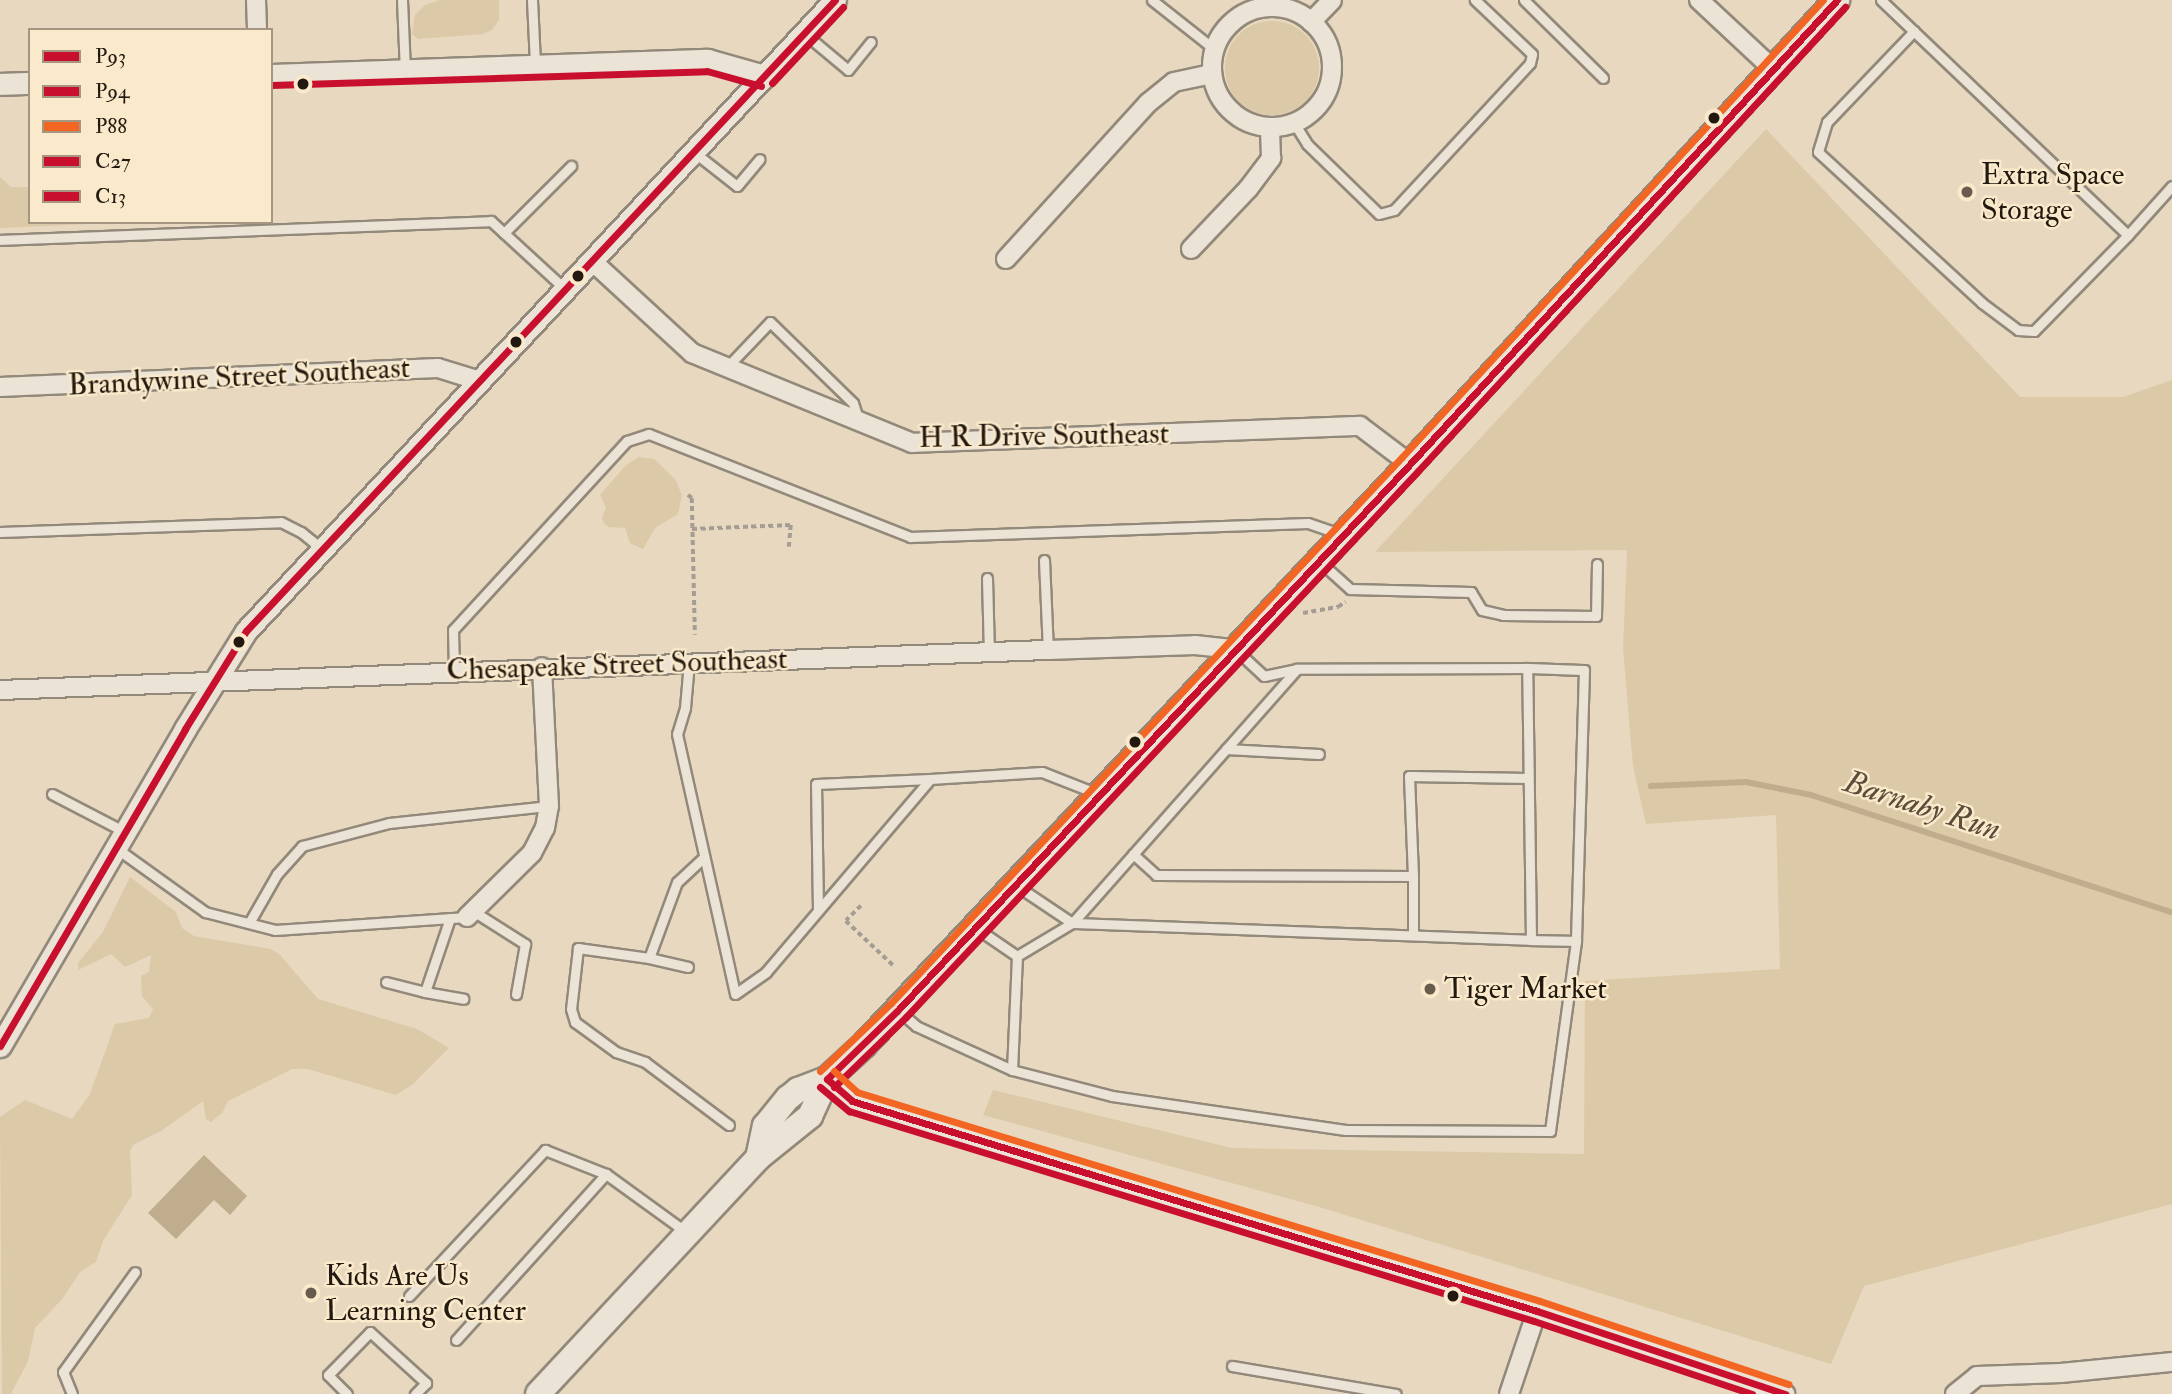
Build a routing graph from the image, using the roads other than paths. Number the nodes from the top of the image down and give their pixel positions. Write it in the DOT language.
graph roads {
  1 [pos="256,0"];
  2 [pos="402,0"];
  3 [pos="532,0"];
  4 [pos="835,0"];
  5 [pos="1152,0"];
  6 [pos="1332,0"];
  7 [pos="1475,0"];
  8 [pos="1524,0"];
  9 [pos="1699,0"];
  10 [pos="1837,0"];
  11 [pos="1881,0"];
  12 [pos="1311,22"];
  13 [pos="257,28"];
  14 [pos="1914,31"];
  15 [pos="804,33"];
  16 [pos="871,42"];
  17 [pos="1214,49"];
  18 [pos="535,66"];
  19 [pos="1773,69"];
  20 [pos="405,71"];
  21 [pos="1212,74"];
  22 [pos="273,75"];
  23 [pos="764,76"];
  24 [pos="1603,78"];
  25 [pos="28,83"];
  26 [pos="0,85"];
  27 [pos="1294,123"];
  28 [pos="1270,127"];
  29 [pos="693,152"];
  30 [pos="760,159"];
  31 [pos="571,166"];
  32 [pos="2172,186"];
  33 [pos="504,233"];
  34 [pos="2128,235"];
  35 [pos="0,240"];
  36 [pos="1191,249"];
  37 [pos="1006,259"];
  38 [pos="592,261"];
  39 [pos="565,289"];
  40 [pos="727,367"];
  41 [pos="477,380"];
  42 [pos="0,387"];
  43 [pos="859,421"];
  44 [pos="1410,464"];
  45 [pos="0,532"];
  46 [pos="1344,535"];
  47 [pos="322,549"];
  48 [pos="1045,560"];
  49 [pos="1317,560"];
  50 [pos="1597,564"];
  51 [pos="987,578"];
  52 [pos="1234,649"];
  53 [pos="1048,650"];
  54 [pos="989,652"];
  55 [pos="689,662"];
  56 [pos="542,667"];
  57 [pos="1527,668"];
  58 [pos="1297,669"];
  59 [pos="454,671"];
  60 [pos="213,683"];
  61 [pos="0,690"];
  62 [pos="1226,749"];
  63 [pos="1319,754"];
  64 [pos="1528,778"];
  65 [pos="930,779"];
  66 [pos="52,794"];
  67 [pos="1100,795"];
  68 [pos="549,806"];
  69 [pos="120,840"];
  70 [pos="1133,854"];
  71 [pos="703,858"];
  72 [pos="1413,876"];
  73 [pos="1015,884"];
  74 [pos="818,910"];
  75 [pos="463,915"];
  76 [pos="249,923"];
  77 [pos="1072,923"];
  78 [pos="975,927"];
  79 [pos="1413,934"];
  80 [pos="1531,940"];
  81 [pos="1576,941"];
  82 [pos="1017,956"];
  83 [pos="649,958"];
  84 [pos="688,967"];
  85 [pos="386,982"];
  86 [pos="425,992"];
  87 [pos="516,994"];
  88 [pos="463,999"];
  89 [pos="898,1010"];
  90 [pos="0,1046"];
  91 [pos="1012,1070"];
  92 [pos="827,1079"];
  93 [pos="729,1125"];
  94 [pos="606,1174"];
  95 [pos="688,1233"];
  96 [pos="135,1272"];
  97 [pos="409,1296"];
  98 [pos="1537,1311"];
  99 [pos="456,1340"];
  100 [pos="2172,1362"];
  101 [pos="1232,1366"];
  102 [pos="72,1394"];
  103 [pos="347,1394"];
  104 [pos="415,1394"];
  105 [pos="538,1394"];
  106 [pos="1396,1394"];
  107 [pos="1509,1394"];
  108 [pos="1785,1394"];
  109 [pos="1955,1394"];
  1 -- 13 [label="street"];
  2 -- 20 [label="lane"];
  3 -- 18 [label="lane"];
  4 -- 15 [label="street"];
  5 -- 17 [label="lane"];
  6 -- 12 [label="street"];
  7 -- 27 [label="lane"];
  8 -- 24 [label="lane"];
  9 -- 19 [label="street"];
  10 -- 19 [label="main road"];
  11 -- 14 [label="lane"];
  12 -- 17 [label="street"];
  12 -- 27 [label="street"];
  14 -- 34 [label="lane"];
  14 -- 34 [label="lane"];
  15 -- 16 [label="lane"];
  15 -- 23 [label="street"];
  17 -- 21 [label="street"];
  18 -- 20 [label="street"];
  18 -- 23 [label="street"];
  19 -- 44 [label="main road"];
  20 -- 22 [label="street"];
  21 -- 28 [label="street"];
  21 -- 37 [label="street"];
  23 -- 29 [label="street"];
  25 -- 26 [label="street"];
  27 -- 28 [label="street"];
  28 -- 36 [label="street"];
  29 -- 30 [label="lane"];
  29 -- 38 [label="street"];
  31 -- 33 [label="lane"];
  32 -- 34 [label="lane"];
  33 -- 35 [label="lane"];
  33 -- 39 [label="lane"];
  38 -- 39 [label="street"];
  38 -- 40 [label="street, H R Drive Southeast"];
  39 -- 41 [label="street"];
  40 -- 43 [label="street, H R Drive Southeast"];
  40 -- 43 [label="lane"];
  41 -- 42 [label="street, Brandywine Street Southeast"];
  41 -- 47 [label="street"];
  43 -- 44 [label="street, H R Drive Southeast"];
  44 -- 46 [label="main road"];
  45 -- 47 [label="lane"];
  46 -- 49 [label="main road"];
  46 -- 59 [label="lane"];
  47 -- 60 [label="street"];
  48 -- 53 [label="lane"];
  49 -- 50 [label="lane"];
  49 -- 52 [label="main road"];
  51 -- 54 [label="lane"];
  52 -- 53 [label="street, Chesapeake Street Southeast"];
  52 -- 58 [label="lane"];
  52 -- 67 [label="main road"];
  53 -- 54 [label="street, Chesapeake Street Southeast"];
  54 -- 55 [label="street, Chesapeake Street Southeast"];
  55 -- 56 [label="street, Chesapeake Street Southeast"];
  55 -- 71 [label="lane"];
  56 -- 59 [label="street, Chesapeake Street Southeast"];
  56 -- 68 [label="street"];
  57 -- 58 [label="lane"];
  57 -- 64 [label="lane"];
  57 -- 81 [label="lane"];
  58 -- 62 [label="lane"];
  59 -- 60 [label="street, Chesapeake Street Southeast"];
  60 -- 61 [label="street, Chesapeake Street Southeast"];
  60 -- 69 [label="street"];
  62 -- 63 [label="lane"];
  62 -- 70 [label="lane"];
  64 -- 72 [label="lane"];
  64 -- 80 [label="lane"];
  65 -- 67 [label="lane"];
  65 -- 74 [label="lane"];
  65 -- 74 [label="lane"];
  66 -- 69 [label="lane"];
  67 -- 73 [label="main road"];
  68 -- 75 [label="street"];
  68 -- 76 [label="lane"];
  69 -- 76 [label="lane"];
  69 -- 90 [label="street"];
  70 -- 72 [label="lane"];
  70 -- 77 [label="lane"];
  71 -- 74 [label="lane"];
  71 -- 83 [label="lane"];
  72 -- 79 [label="lane"];
  73 -- 77 [label="lane"];
  73 -- 78 [label="main road"];
  75 -- 76 [label="lane"];
  75 -- 86 [label="lane"];
  75 -- 87 [label="lane"];
  77 -- 79 [label="lane"];
  77 -- 82 [label="lane"];
  78 -- 82 [label="lane"];
  78 -- 89 [label="main road"];
  79 -- 80 [label="lane"];
  80 -- 81 [label="lane"];
  81 -- 91 [label="lane"];
  82 -- 91 [label="lane"];
  83 -- 84 [label="lane"];
  83 -- 93 [label="lane"];
  85 -- 86 [label="lane"];
  86 -- 88 [label="lane"];
  89 -- 91 [label="lane"];
  89 -- 92 [label="main road"];
  92 -- 95 [label="main road"];
  92 -- 98 [label="street"];
  94 -- 95 [label="lane"];
  94 -- 97 [label="lane"];
  94 -- 99 [label="lane"];
  95 -- 105 [label="main road"];
  96 -- 102 [label="lane"];
  98 -- 107 [label="street"];
  98 -- 108 [label="street"];
  100 -- 109 [label="street"];
  101 -- 106 [label="lane"];
  103 -- 104 [label="lane"];
}
